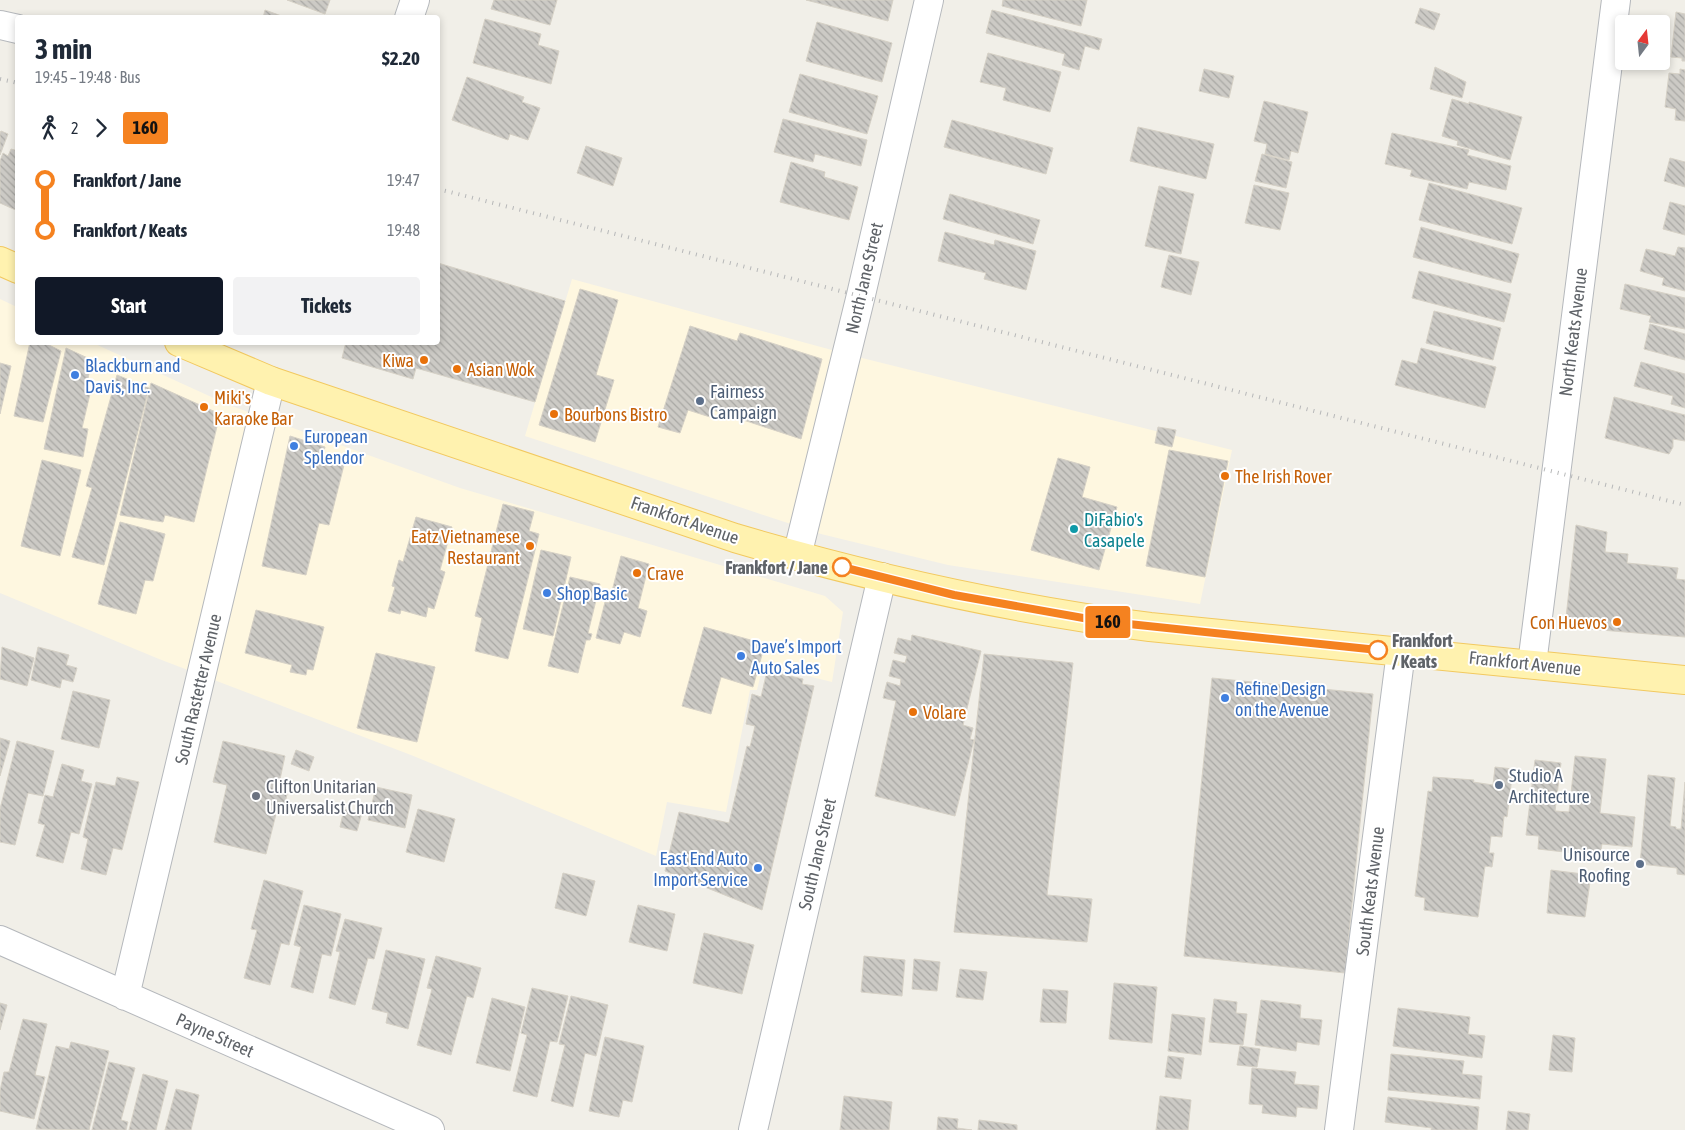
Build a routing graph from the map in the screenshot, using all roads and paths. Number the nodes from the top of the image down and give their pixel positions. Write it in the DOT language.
graph roads {
  1 [pos="415,0"];
  2 [pos="929,0"];
  3 [pos="1616,0"];
  4 [pos="410,15"];
  5 [pos="0,25"];
  6 [pos="15,28"];
  7 [pos="0,261"];
  8 [pos="15,268"];
  9 [pos="186,345"];
  10 [pos="271,382"];
  11 [pos="796,556"];
  12 [pos="882,577"];
  13 [pos="1401,652"];
  14 [pos="1532,664"];
  15 [pos="1685,680"];
  16 [pos="0,940"];
  17 [pos="125,996"];
  18 [pos="424,1129"];
  19 [pos="754,1130"];
  20 [pos="1339,1130"];
  1 -- 4 [label="street"];
  2 -- 11 [label="street, North Jane Street"];
  3 -- 14 [label="street, North Keats Avenue"];
  5 -- 6 [label="street"];
  7 -- 8 [label="main road"];
  9 -- 10 [label="main road, Frankfort Avenue"];
  10 -- 11 [label="main road, Frankfort Avenue"];
  10 -- 17 [label="street, South Rastetter Avenue"];
  11 -- 12 [label="main road, Frankfort Avenue"];
  12 -- 13 [label="main road, Frankfort Avenue"];
  12 -- 19 [label="street, South Jane Street"];
  13 -- 14 [label="main road, Frankfort Avenue"];
  13 -- 20 [label="street, South Keats Avenue"];
  14 -- 15 [label="main road, Frankfort Avenue"];
  16 -- 17 [label="street, Payne Street"];
  17 -- 18 [label="street, Payne Street"];
}
